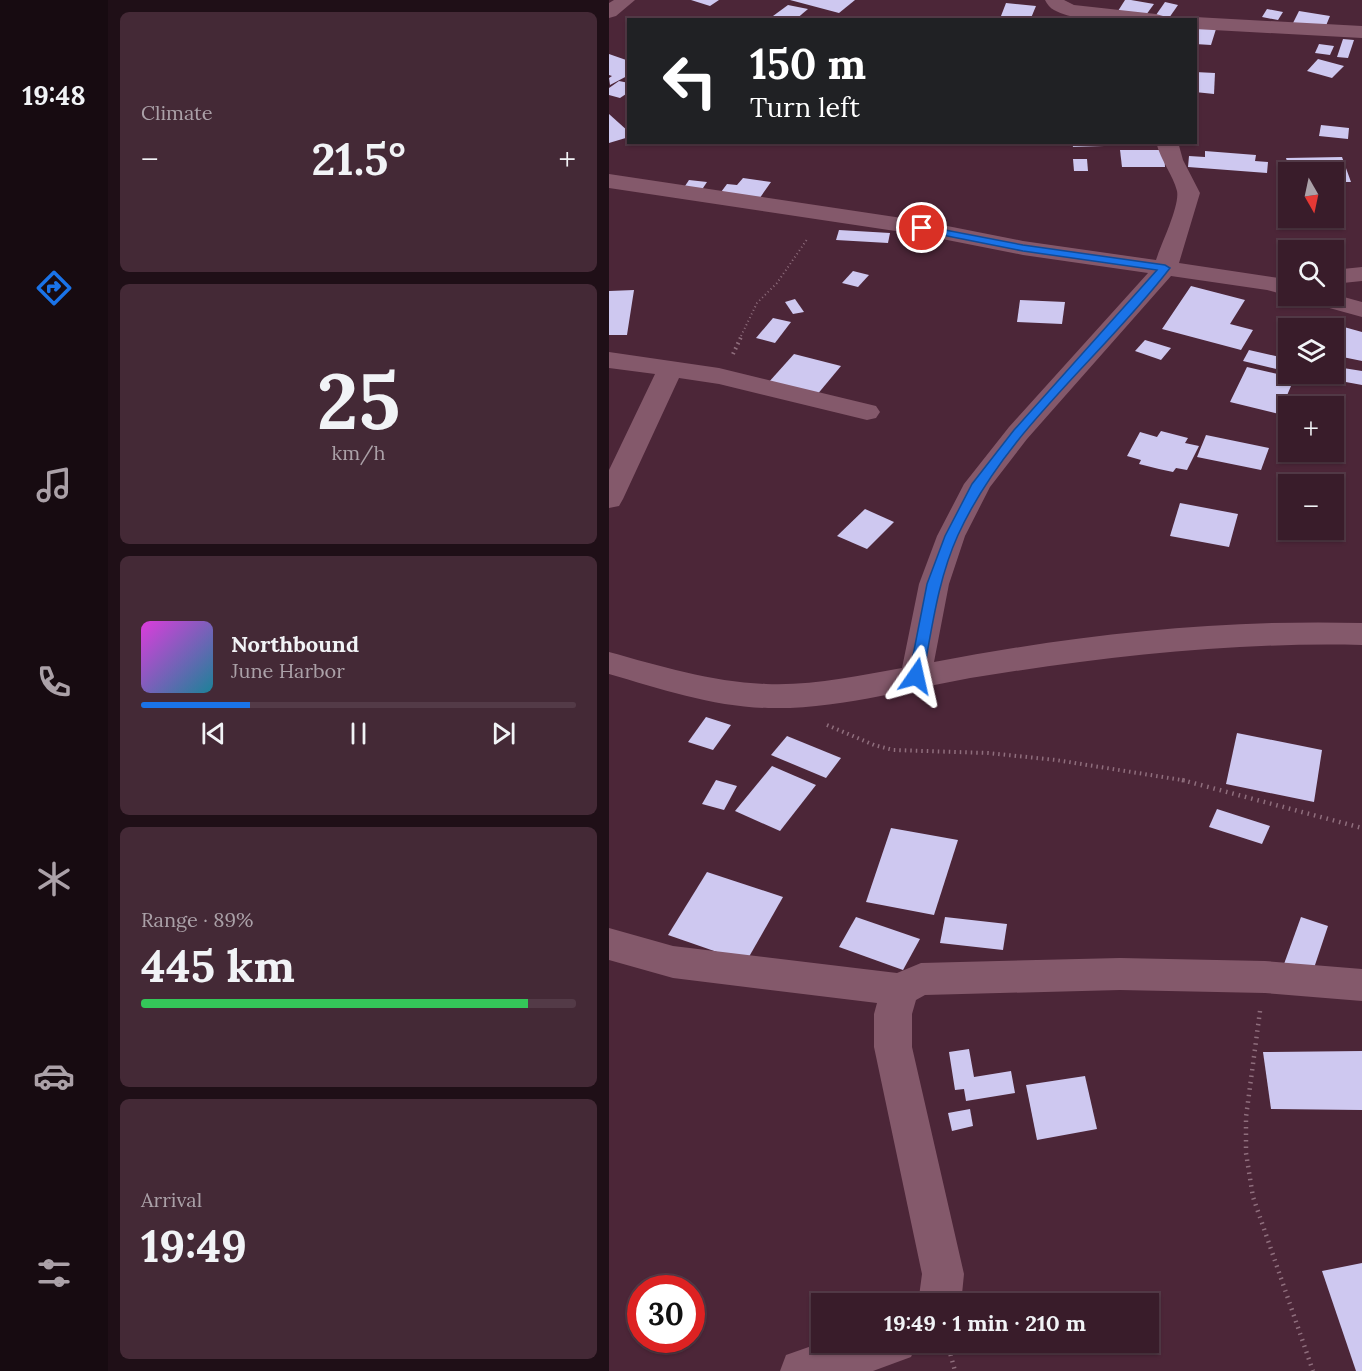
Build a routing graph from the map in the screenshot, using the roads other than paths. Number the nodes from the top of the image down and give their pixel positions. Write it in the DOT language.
graph roads {
  1 [pos="626,0"];
  2 [pos="1054,0"];
  3 [pos="609,12"];
  4 [pos="1140,18"];
  5 [pos="1197,23"];
  6 [pos="1362,32"];
  7 [pos="1168,144"];
  8 [pos="609,181"];
  9 [pos="1165,268"];
  10 [pos="1362,274"];
  11 [pos="1344,276"];
  12 [pos="1278,283"];
  13 [pos="1344,305"];
  14 [pos="1362,310"];
  15 [pos="609,360"];
  16 [pos="670,369"];
  17 [pos="867,412"];
  18 [pos="609,499"];
  19 [pos="1362,633"];
  20 [pos="609,663"];
  21 [pos="916,676"];
  22 [pos="609,944"];
  23 [pos="1362,985"];
  24 [pos="900,990"];
  25 [pos="940,1293"];
  26 [pos="860,1353"];
  27 [pos="802,1371"];
  1 -- 3 [label="street"];
  2 -- 4 [label="street"];
  5 -- 6 [label="street"];
  7 -- 9 [label="street"];
  8 -- 9 [label="street"];
  9 -- 12 [label="street"];
  9 -- 21 [label="street"];
  10 -- 11 [label="street"];
  13 -- 14 [label="street"];
  15 -- 16 [label="street"];
  16 -- 17 [label="street"];
  16 -- 18 [label="street"];
  19 -- 21 [label="street"];
  20 -- 21 [label="street"];
  22 -- 24 [label="street"];
  23 -- 24 [label="street"];
  24 -- 25 [label="street"];
  26 -- 27 [label="street"];
}
